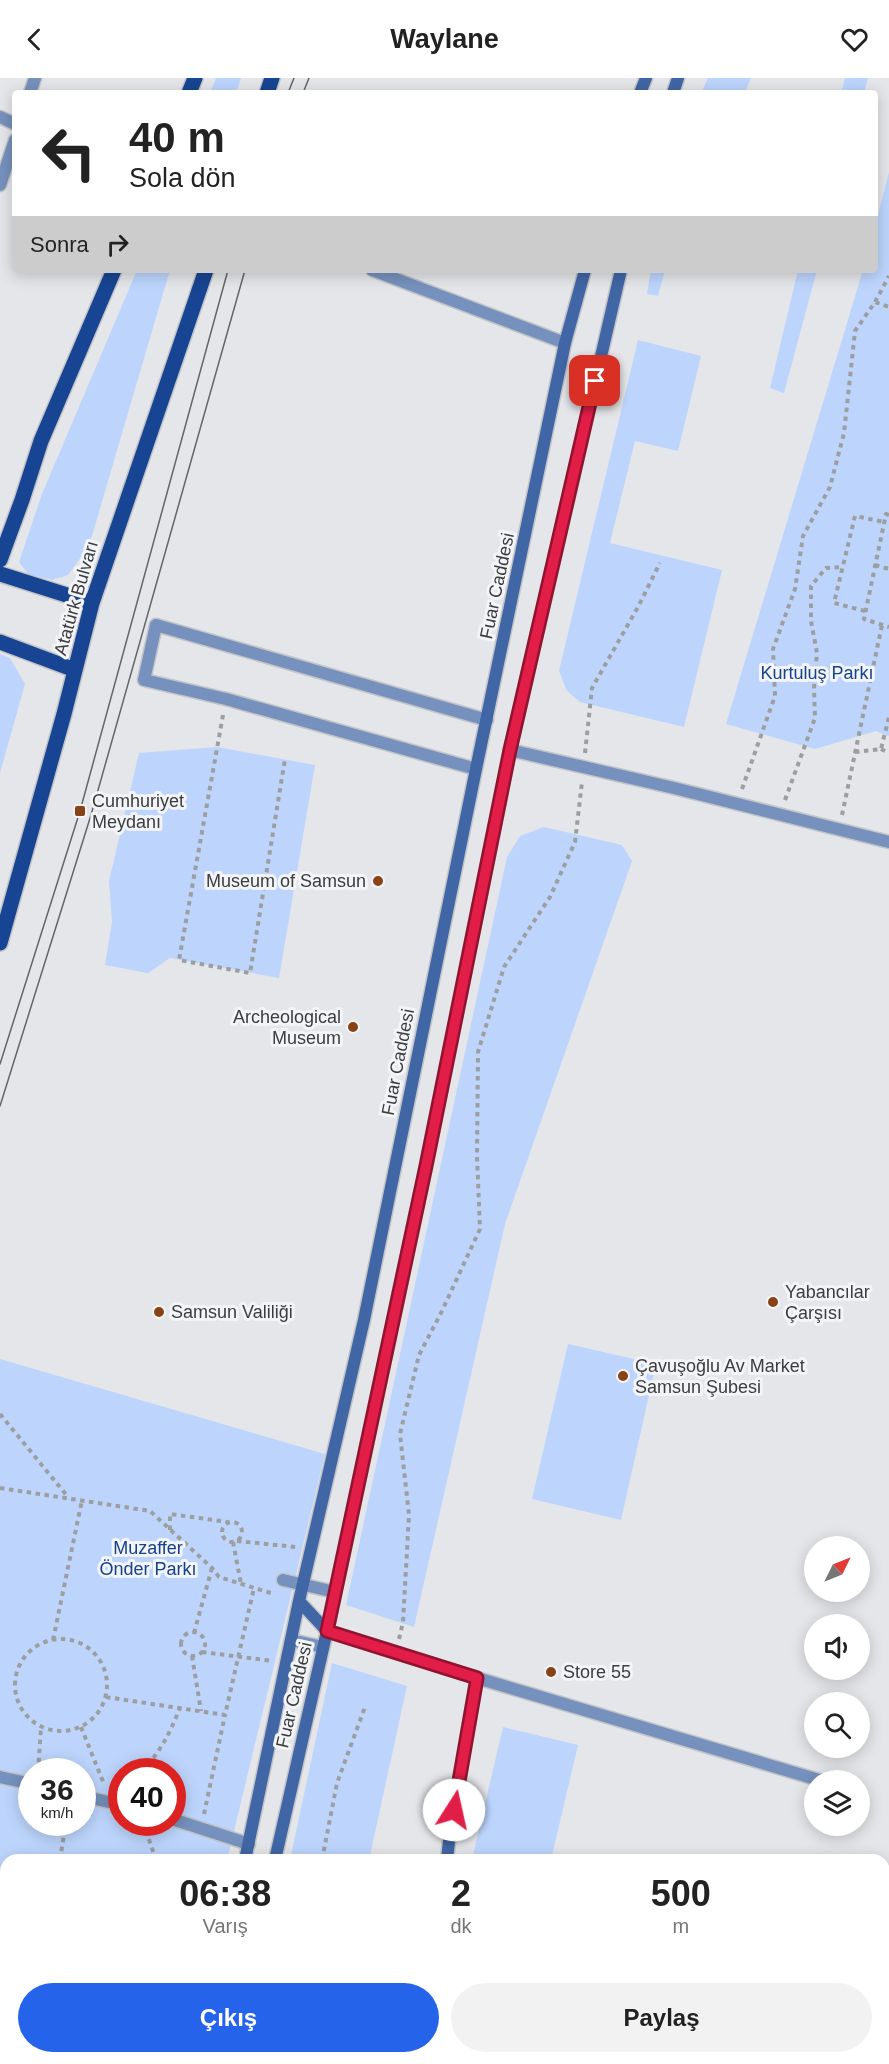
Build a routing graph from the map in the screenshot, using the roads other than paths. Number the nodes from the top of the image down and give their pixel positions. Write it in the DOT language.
graph roads {
  1 [pos="12,149"];
  2 [pos="0,185"];
  3 [pos="113,273"];
  4 [pos="205,273"];
  5 [pos="380,273"];
  6 [pos="584,273"];
  7 [pos="620,273"];
  8 [pos="565,344"];
  9 [pos="0,560"];
  10 [pos="0,574"];
  11 [pos="92,603"];
  12 [pos="0,642"];
  13 [pos="75,670"];
  14 [pos="487,720"];
  15 [pos="510,750"];
  16 [pos="476,769"];
  17 [pos="889,842"];
  18 [pos="0,943"];
  19 [pos="283,1580"];
  20 [pos="303,1585"];
  21 [pos="335,1592"];
  22 [pos="299,1602"];
  23 [pos="327,1631"];
  24 [pos="291,1640"];
  25 [pos="323,1647"];
  26 [pos="477,1678"];
  27 [pos="804,1776"];
  28 [pos="0,1777"];
  29 [pos="18,1781"];
  30 [pos="186,1823"];
  31 [pos="249,1844"];
  32 [pos="246,1854"];
  33 [pos="276,1854"];
  34 [pos="448,1854"];
  1 -- 2 [label="street"];
  3 -- 9 [label="main road"];
  4 -- 11 [label="main road, Atatürk Bulvarı"];
  5 -- 8 [label="street"];
  6 -- 8 [label="main road, Fuar Caddesi"];
  7 -- 15 [label="main road, Fuar Caddesi"];
  8 -- 14 [label="main road, Fuar Caddesi"];
  10 -- 11 [label="main road"];
  11 -- 13 [label="main road, Atatürk Bulvarı"];
  12 -- 13 [label="main road"];
  13 -- 18 [label="main road, Atatürk Bulvarı"];
  14 -- 16 [label="main road, Fuar Caddesi"];
  14 -- 16 [label="street"];
  15 -- 17 [label="street"];
  15 -- 21 [label="main road, Fuar Caddesi"];
  16 -- 20 [label="main road, Fuar Caddesi"];
  19 -- 20 [label="street"];
  20 -- 21 [label="street"];
  20 -- 22 [label="main road, Fuar Caddesi"];
  21 -- 23 [label="main road, Fuar Caddesi"];
  22 -- 23 [label="main road"];
  22 -- 24 [label="main road, Fuar Caddesi"];
  23 -- 25 [label="main road, Fuar Caddesi"];
  23 -- 26 [label="main road"];
  24 -- 25 [label="street"];
  24 -- 31 [label="main road, Fuar Caddesi"];
  25 -- 33 [label="main road, Fuar Caddesi"];
  26 -- 27 [label="street"];
  26 -- 34 [label="main road"];
  28 -- 29 [label="street"];
  30 -- 31 [label="street"];
  31 -- 32 [label="main road, Fuar Caddesi"];
}
